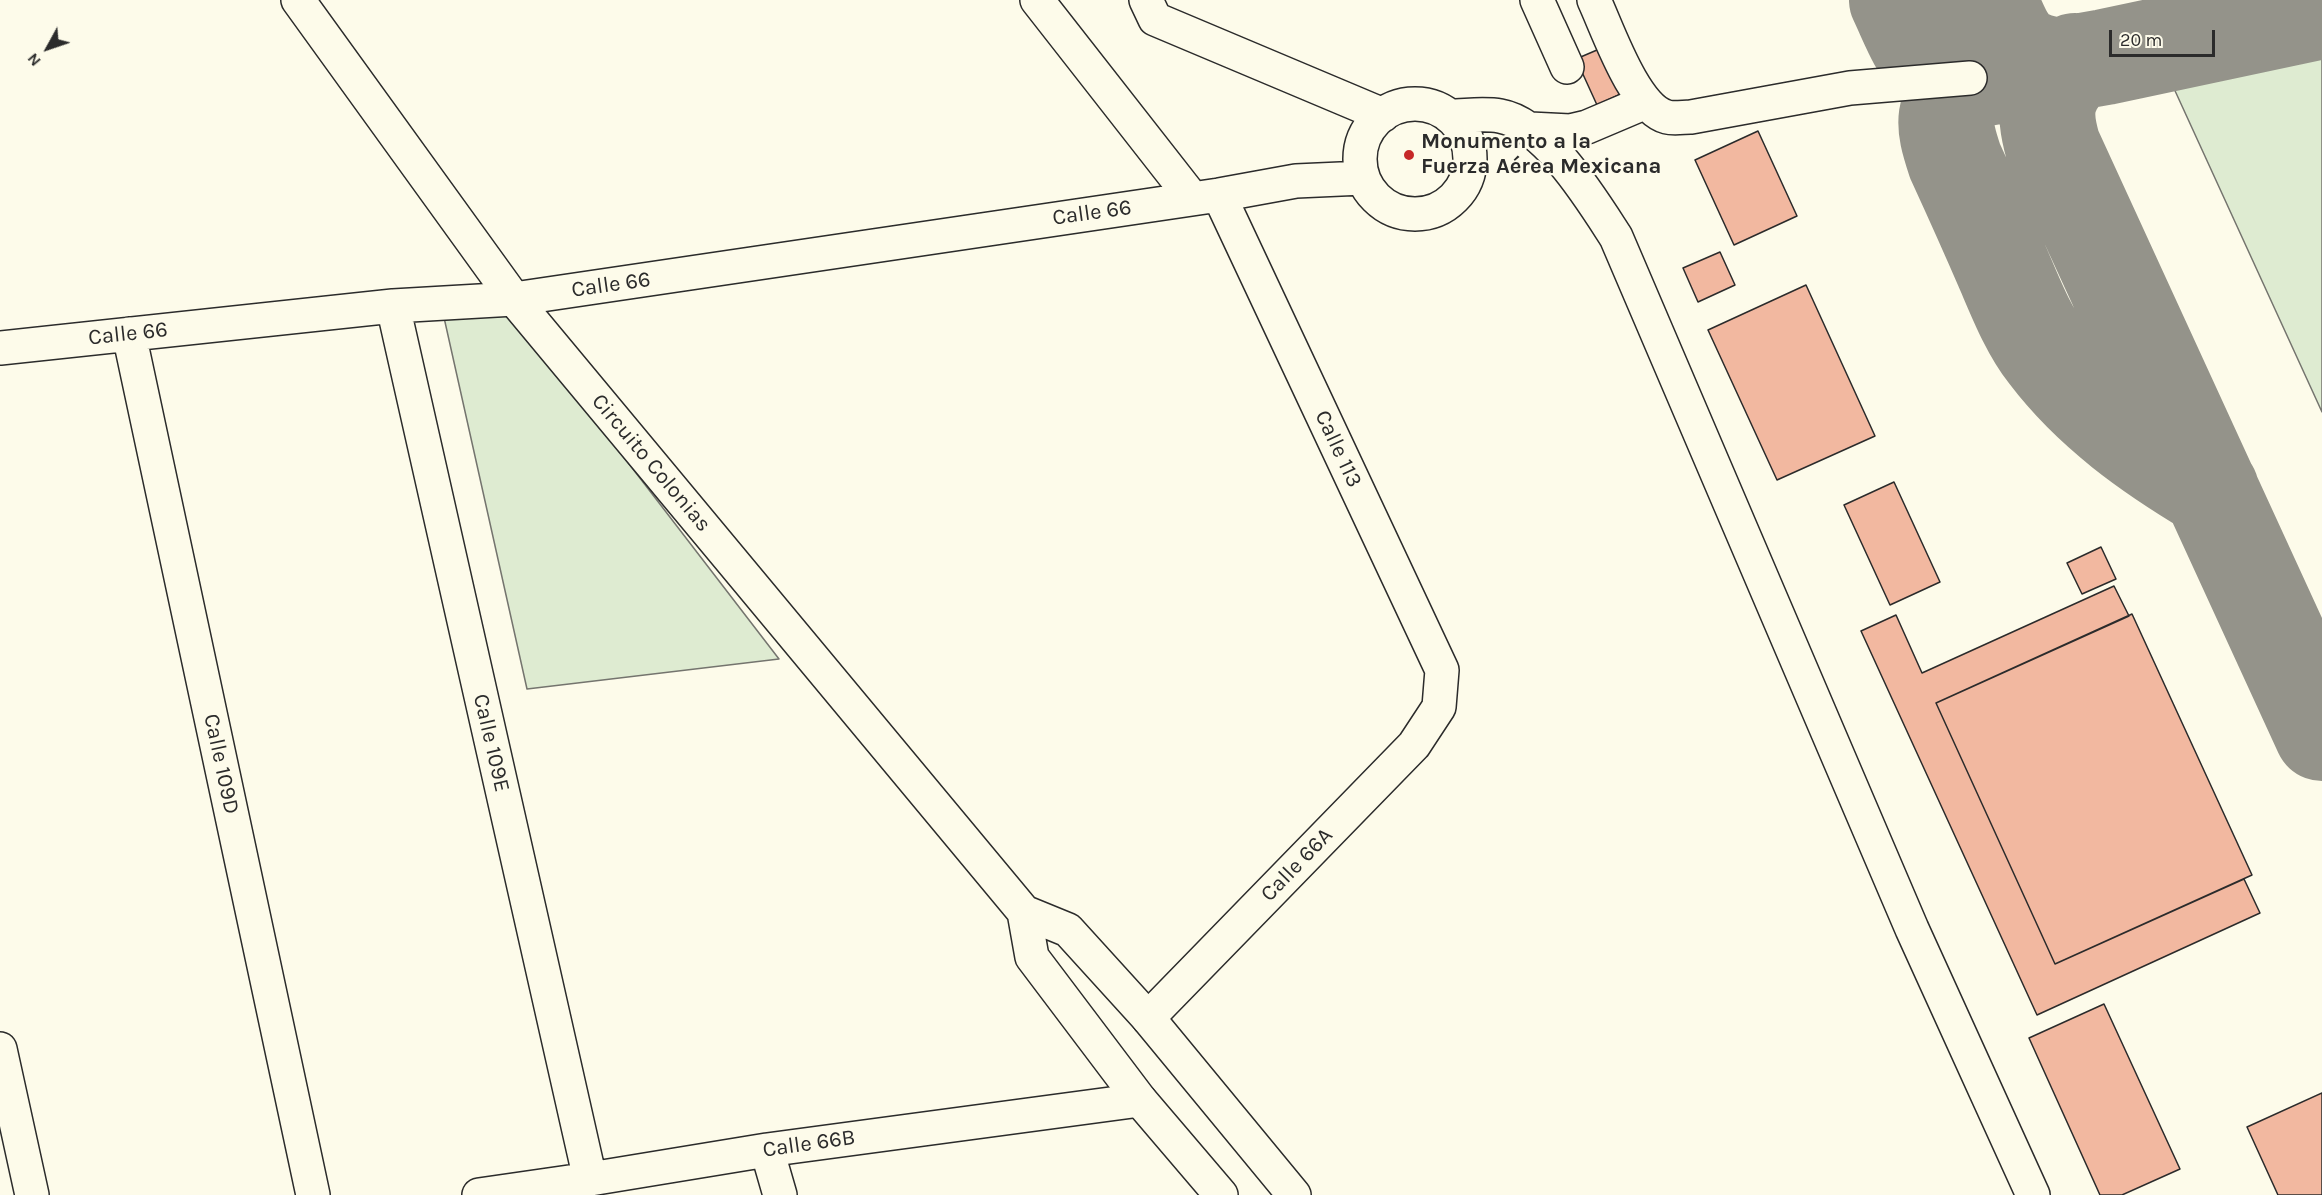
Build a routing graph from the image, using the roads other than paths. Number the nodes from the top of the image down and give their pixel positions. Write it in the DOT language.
graph roads {
  1 [pos="298,0"];
  2 [pos="1037,0"];
  3 [pos="1146,0"];
  4 [pos="1537,0"];
  5 [pos="1594,0"];
  6 [pos="1567,67"];
  7 [pos="1970,78"];
  8 [pos="1657,110"];
  9 [pos="1383,115"];
  10 [pos="1449,116"];
  11 [pos="1530,129"];
  12 [pos="1565,165"];
  13 [pos="1363,178"];
  14 [pos="1205,197"];
  15 [pos="514,299"];
  16 [pos="393,306"];
  17 [pos="129,334"];
  18 [pos="0,348"];
  19 [pos="1439,708"];
  20 [pos="1024,912"];
  21 [pos="1148,1018"];
  22 [pos="0,1049"];
  23 [pos="1140,1100"];
  24 [pos="767,1150"];
  25 [pos="590,1179"];
  26 [pos="32,1195"];
  27 [pos="313,1195"];
  28 [pos="479,1195"];
  29 [pos="780,1195"];
  30 [pos="1221,1195"];
  31 [pos="1294,1195"];
  32 [pos="2033,1195"];
  1 -- 15 [label="street, Circuito Colonias"];
  2 -- 14 [label="street, Calle 113"];
  3 -- 9 [label="street"];
  4 -- 6 [label="street"];
  5 -- 8 [label="street"];
  7 -- 8 [label="street"];
  8 -- 11 [label="street"];
  8 -- 12 [label="street"];
  9 -- 10 [label="street"];
  9 -- 13 [label="street"];
  10 -- 11 [label="street"];
  10 -- 13 [label="street"];
  11 -- 12 [label="street"];
  12 -- 32 [label="street"];
  13 -- 14 [label="street, Calle 66"];
  14 -- 15 [label="street, Calle 66"];
  14 -- 19 [label="street, Calle 113"];
  15 -- 16 [label="street, Calle 66"];
  15 -- 20 [label="street, Circuito Colonias"];
  16 -- 17 [label="street, Calle 66"];
  16 -- 25 [label="street, Calle 109E"];
  17 -- 18 [label="street, Calle 66"];
  17 -- 27 [label="street, Calle 109D"];
  19 -- 21 [label="street, Calle 66A"];
  20 -- 21 [label="street"];
  20 -- 23 [label="street"];
  21 -- 31 [label="street"];
  22 -- 26 [label="street"];
  23 -- 24 [label="street, Calle 66B"];
  23 -- 30 [label="street"];
  24 -- 25 [label="street, Calle 66B"];
  24 -- 29 [label="street"];
  25 -- 28 [label="street, Calle 66B"];
}
